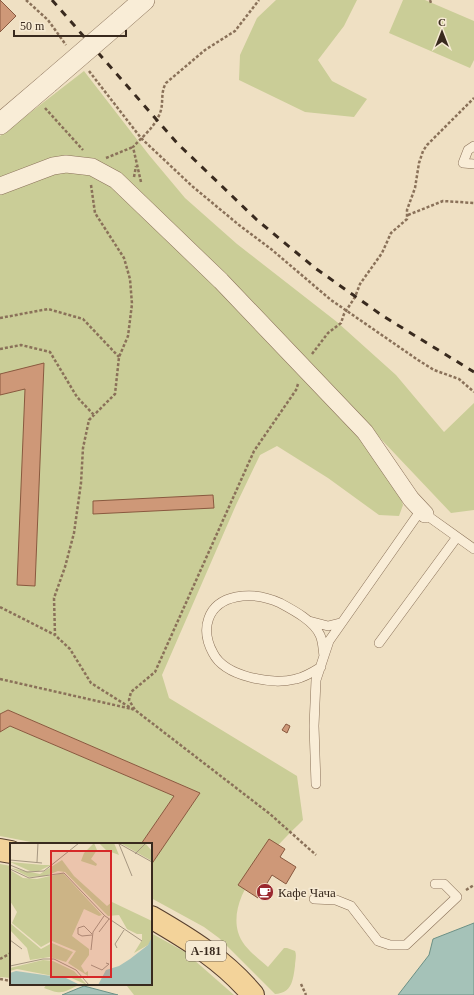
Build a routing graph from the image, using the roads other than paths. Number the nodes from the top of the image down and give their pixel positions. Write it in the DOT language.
graph roads {
  1 [pos="144,0"];
  2 [pos="0,124"];
  3 [pos="474,146"];
  4 [pos="474,164"];
  5 [pos="0,186"];
  6 [pos="423,512"];
  7 [pos="457,537"];
  8 [pos="474,549"];
  9 [pos="308,621"];
  10 [pos="340,623"];
  11 [pos="379,643"];
  12 [pos="324,656"];
  13 [pos="320,667"];
  14 [pos="316,784"];
  15 [pos="0,850"];
  16 [pos="10,852"];
  17 [pos="435,884"];
  18 [pos="314,899"];
  19 [pos="152,918"];
  20 [pos="253,995"];
  1 -- 2 [label="street, bridge"];
  3 -- 4 [label="lane"];
  5 -- 6 [label="street"];
  6 -- 7 [label="lane"];
  6 -- 10 [label="lane"];
  7 -- 8 [label="lane"];
  7 -- 11 [label="lane"];
  9 -- 10 [label="lane"];
  9 -- 12 [label="lane"];
  9 -- 13 [label="lane"];
  10 -- 12 [label="lane"];
  12 -- 13 [label="lane"];
  13 -- 14 [label="lane"];
  15 -- 16 [label="main road"];
  17 -- 18 [label="lane"];
  19 -- 20 [label="main road, А-181"];
}
